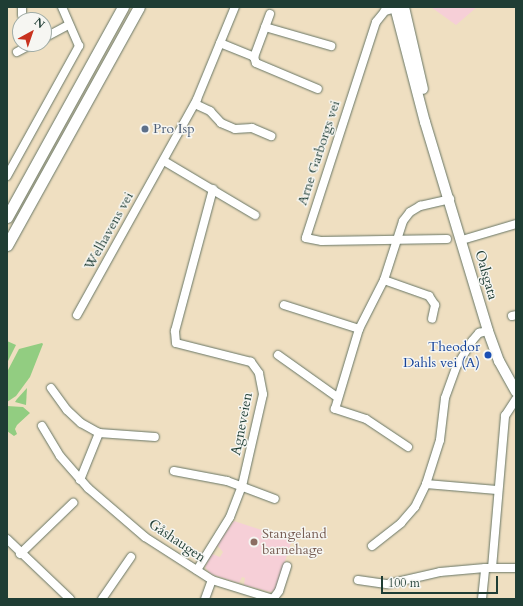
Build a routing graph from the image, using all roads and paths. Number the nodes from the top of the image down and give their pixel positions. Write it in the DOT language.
graph roads {
  1 [pos="62,7"];
  2 [pos="122,7"];
  3 [pos="139,7"];
  4 [pos="235,7"];
  5 [pos="399,7"];
  6 [pos="270,14"];
  7 [pos="68,25"];
  8 [pos="265,28"];
  9 [pos="52,34"];
  10 [pos="220,43"];
  11 [pos="331,46"];
  12 [pos="254,58"];
  13 [pos="318,89"];
  14 [pos="195,104"];
  15 [pos="271,136"];
  16 [pos="164,161"];
  17 [pos="7,176"];
  18 [pos="213,188"];
  19 [pos="450,199"];
  20 [pos="254,215"];
  21 [pos="7,217"];
  22 [pos="516,224"];
  23 [pos="396,240"];
  24 [pos="447,240"];
  25 [pos="462,240"];
  26 [pos="7,245"];
  27 [pos="384,280"];
  28 [pos="284,305"];
  29 [pos="77,315"];
  30 [pos="432,319"];
  31 [pos="359,329"];
  32 [pos="488,331"];
  33 [pos="278,355"];
  34 [pos="51,388"];
  35 [pos="516,392"];
  36 [pos="338,397"];
  37 [pos="516,399"];
  38 [pos="42,426"];
  39 [pos="99,433"];
  40 [pos="156,437"];
  41 [pos="408,447"];
  42 [pos="174,471"];
  43 [pos="80,480"];
  44 [pos="426,484"];
  45 [pos="242,486"];
  46 [pos="497,490"];
  47 [pos="274,499"];
  48 [pos="73,503"];
  49 [pos="7,539"];
  50 [pos="372,546"];
  51 [pos="20,554"];
  52 [pos="131,557"];
  53 [pos="287,566"];
  54 [pos="488,568"];
  55 [pos="516,568"];
  56 [pos="196,570"];
  57 [pos="212,580"];
  58 [pos="358,580"];
  59 [pos="70,599"];
  60 [pos="102,599"];
  61 [pos="205,599"];
  62 [pos="273,599"];
  63 [pos="482,599"];
  1 -- 7 [label="street"];
  2 -- 21 [label="highway"];
  3 -- 26 [label="highway"];
  4 -- 10 [label="street, Welhavens vei"];
  5 -- 19 [label="main road, Oalsgata"];
  5 -- 23 [label="street, Arne Garborgs vei"];
  6 -- 8 [label="street"];
  7 -- 9 [label="street"];
  7 -- 17 [label="street"];
  8 -- 11 [label="street"];
  8 -- 12 [label="street"];
  10 -- 12 [label="street"];
  10 -- 14 [label="street, Welhavens vei"];
  12 -- 13 [label="street"];
  14 -- 15 [label="street"];
  14 -- 16 [label="street, Welhavens vei"];
  16 -- 18 [label="street"];
  16 -- 29 [label="street, Welhavens vei"];
  18 -- 20 [label="street"];
  18 -- 45 [label="street, Agneveien"];
  19 -- 23 [label="street"];
  19 -- 25 [label="main road, Oalsgata"];
  22 -- 25 [label="street"];
  23 -- 24 [label="street"];
  23 -- 27 [label="street"];
  25 -- 32 [label="main road, Oalsgata"];
  27 -- 30 [label="street"];
  27 -- 31 [label="street"];
  28 -- 31 [label="street"];
  31 -- 36 [label="street"];
  32 -- 35 [label="main road, Oalsgata"];
  32 -- 44 [label="street"];
  33 -- 36 [label="street"];
  34 -- 39 [label="street"];
  36 -- 41 [label="street"];
  37 -- 46 [label="street"];
  38 -- 43 [label="street, Gåshaugen"];
  39 -- 40 [label="street"];
  39 -- 43 [label="street"];
  42 -- 45 [label="street"];
  43 -- 56 [label="street, Gåshaugen"];
  44 -- 46 [label="street"];
  44 -- 50 [label="street"];
  45 -- 47 [label="street"];
  45 -- 56 [label="street, Agneveien"];
  46 -- 54 [label="street"];
  48 -- 51 [label="street"];
  49 -- 51 [label="street"];
  51 -- 59 [label="street"];
  52 -- 60 [label="street"];
  53 -- 62 [label="street"];
  54 -- 55 [label="street"];
  54 -- 58 [label="street"];
  54 -- 63 [label="street"];
  56 -- 57 [label="street, Gåshaugen"];
  57 -- 61 [label="street"];
  57 -- 62 [label="street, Gåshaugen"];
}
